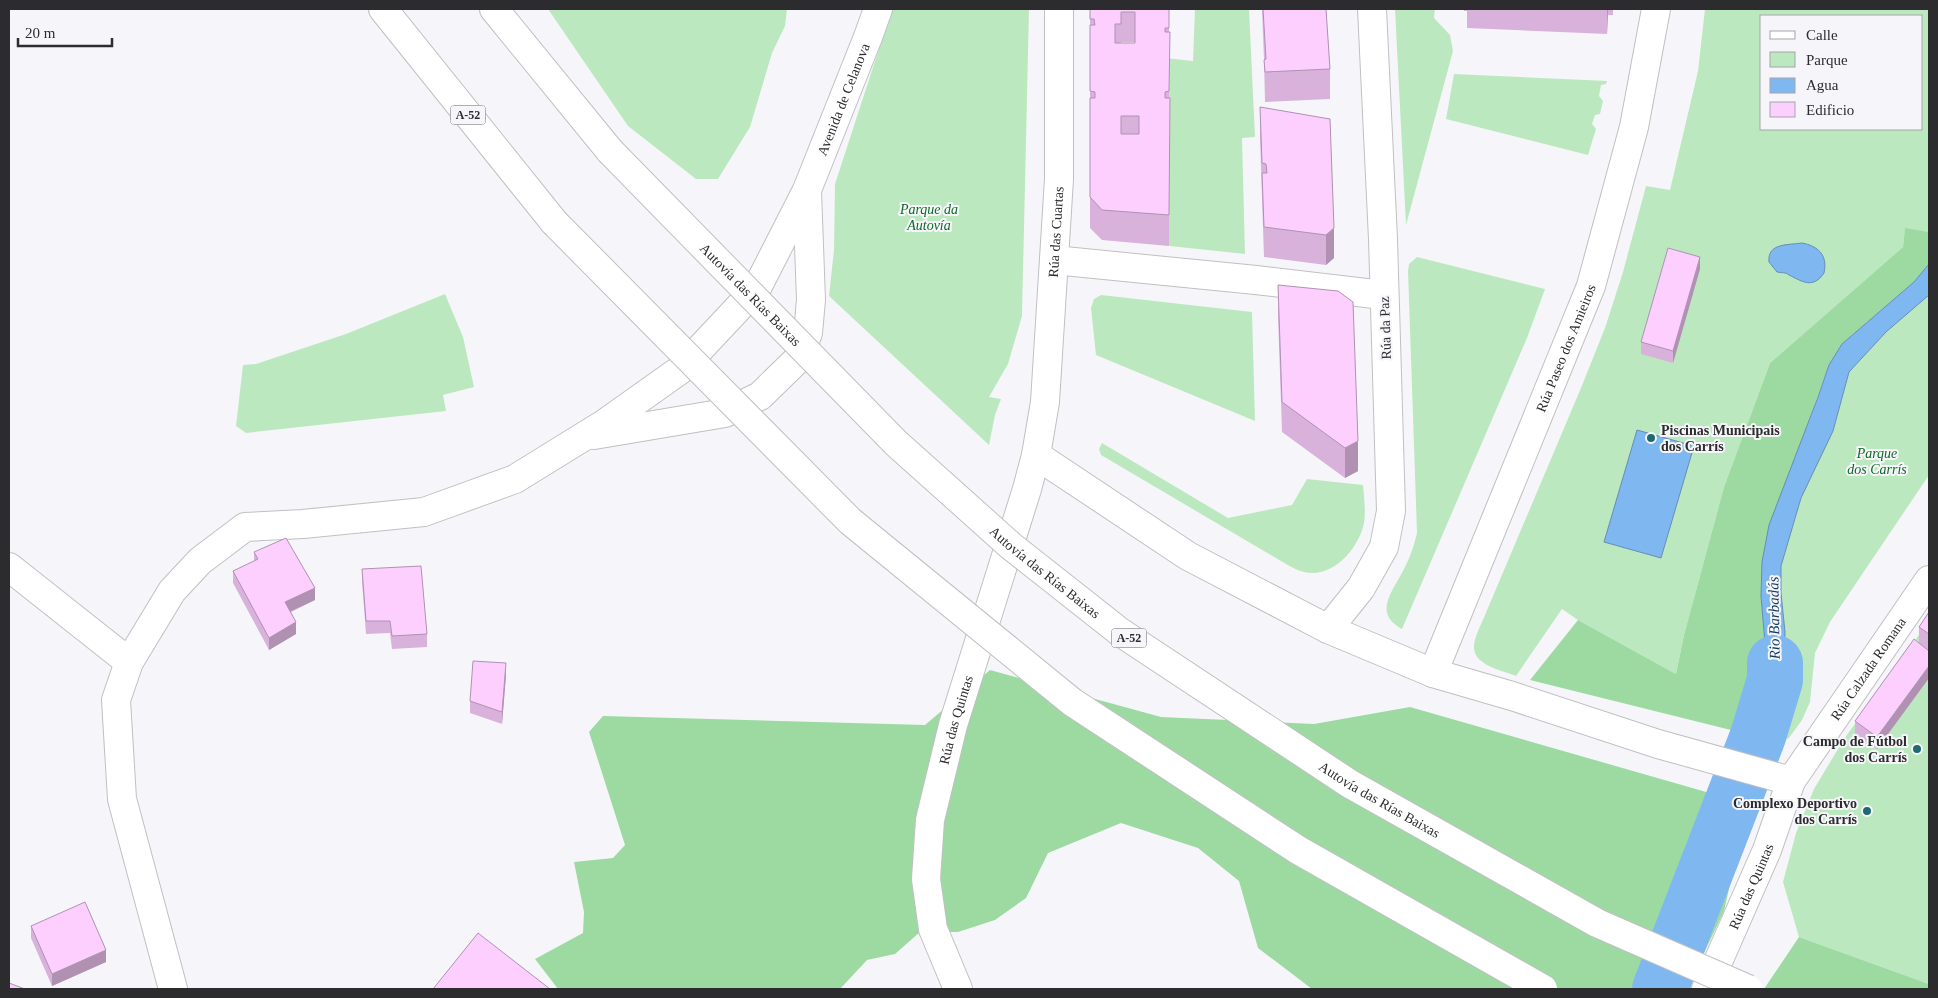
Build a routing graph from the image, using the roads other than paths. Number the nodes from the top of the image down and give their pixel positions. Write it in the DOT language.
graph roads {
  1 [pos="383,9"];
  2 [pos="494,9"];
  3 [pos="1059,9"];
  4 [pos="1372,9"];
  5 [pos="1656,9"];
  6 [pos="870,13"];
  7 [pos="807,190"];
  8 [pos="1054,260"];
  9 [pos="1383,295"];
  10 [pos="582,437"];
  11 [pos="1036,455"];
  12 [pos="9,567"];
  13 [pos="1929,580"];
  14 [pos="1328,629"];
  15 [pos="129,662"];
  16 [pos="1433,673"];
  17 [pos="1790,781"];
  18 [pos="174,989"];
  19 [pos="958,989"];
  20 [pos="1543,989"];
  21 [pos="1706,989"];
  22 [pos="1748,989"];
  1 -- 20 [label="main road, A-52, bridge"];
  2 -- 22 [label="main road, Autovía das Rías Baixas / A-52, bridge"];
  3 -- 8 [label="main road, Rúa das Cuartas"];
  4 -- 9 [label="main road, Rúa da Paz"];
  5 -- 16 [label="main road, Rúa Paseo dos Amieiros"];
  6 -- 7 [label="main road, Avenida de Celanova"];
  7 -- 10 [label="main road, Avenida de Celanova"];
  7 -- 10 [label="main road"];
  8 -- 9 [label="main road"];
  8 -- 11 [label="main road, Rúa das Cuartas"];
  9 -- 14 [label="main road, Rúa da Paz"];
  10 -- 15 [label="main road, Avenida de Celanova"];
  11 -- 14 [label="main road"];
  11 -- 19 [label="main road, Rúa das Quintas"];
  12 -- 15 [label="main road"];
  13 -- 17 [label="main road, Rúa Calzada Romana"];
  14 -- 16 [label="main road"];
  15 -- 18 [label="main road, Avenida de Celanova"];
  16 -- 17 [label="main road"];
  17 -- 21 [label="main road, Rúa das Quintas"];
}
